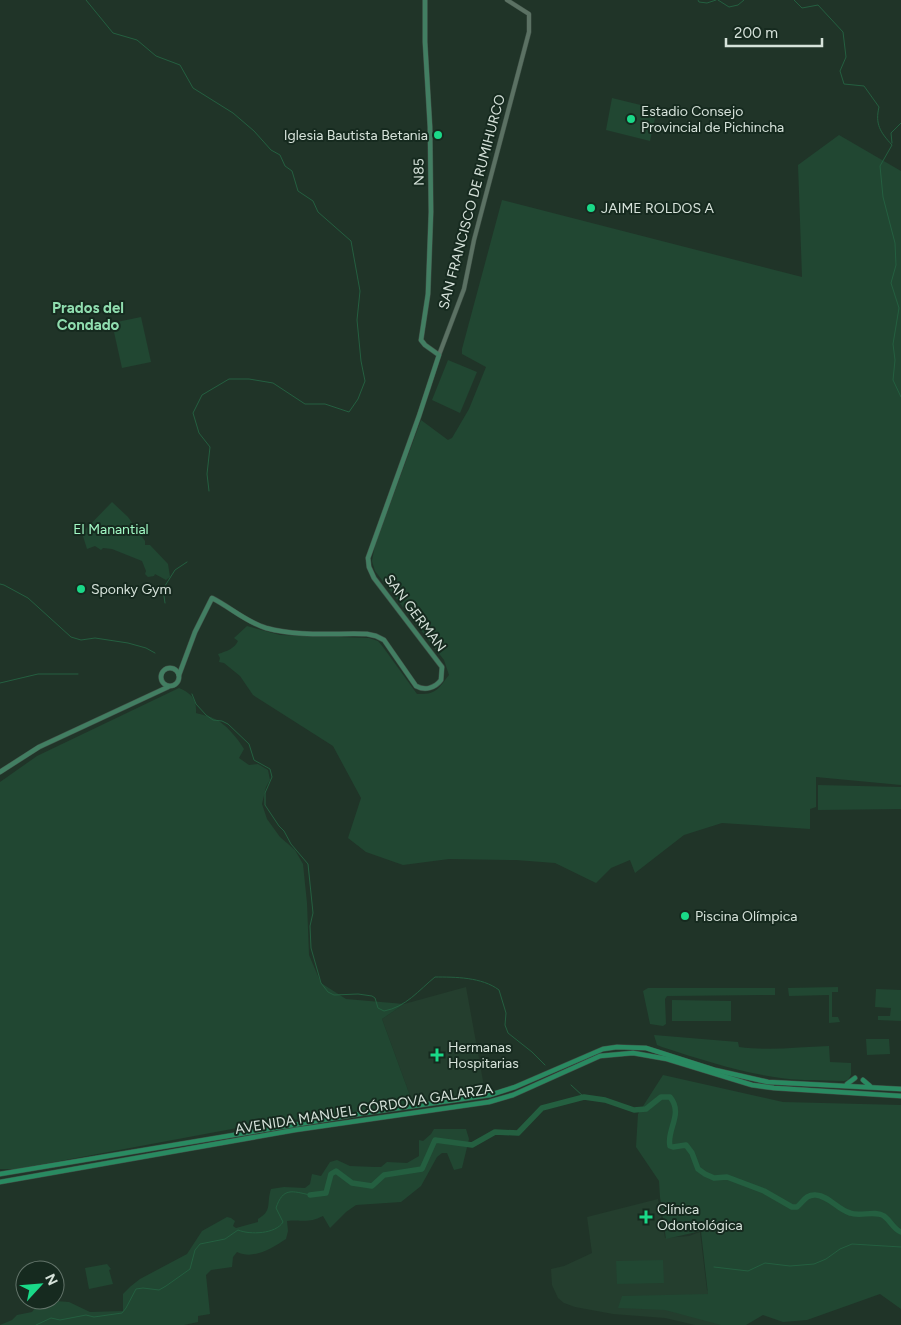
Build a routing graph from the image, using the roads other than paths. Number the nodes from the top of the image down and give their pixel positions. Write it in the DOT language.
graph roads {
  1 [pos="426,0"];
  2 [pos="508,0"];
  3 [pos="439,355"];
  4 [pos="426,395"];
  5 [pos="183,661"];
  6 [pos="173,668"];
  7 [pos="179,675"];
  8 [pos="161,682"];
  9 [pos="168,687"];
  10 [pos="156,692"];
  11 [pos="0,772"];
  12 [pos="574,1064"];
  13 [pos="550,1075"];
  14 [pos="856,1078"];
  15 [pos="863,1080"];
  16 [pos="845,1086"];
  17 [pos="871,1087"];
  18 [pos="901,1089"];
  19 [pos="901,1096"];
  20 [pos="416,1106"];
  21 [pos="416,1114"];
  22 [pos="271,1129"];
  23 [pos="229,1135"];
  24 [pos="272,1135"];
  25 [pos="230,1142"];
  26 [pos="0,1174"];
  27 [pos="0,1182"];
  1 -- 3 [label="main road, N85"];
  2 -- 3 [label="street, SAN FRANCISCO DE RUMIHURCO"];
  3 -- 4 [label="main road, SAN FRANCISCO DE RUMIHURCO"];
  4 -- 5 [label="main road, SAN GERMAN"];
  5 -- 6 [label="main road"];
  5 -- 7 [label="main road"];
  6 -- 7 [label="main road"];
  6 -- 8 [label="main road"];
  7 -- 9 [label="main road"];
  8 -- 9 [label="main road"];
  8 -- 10 [label="main road"];
  9 -- 10 [label="main road"];
  10 -- 11 [label="main road"];
  12 -- 13 [label="main road, AVENIDA MANUEL CÓRDOVA GALARZA"];
  12 -- 16 [label="main road, AVENIDA MANUEL CÓRDOVA GALARZA"];
  12 -- 19 [label="main road, AVENIDA MANUEL CÓRDOVA GALARZA"];
  13 -- 20 [label="main road, AVENIDA MANUEL CÓRDOVA GALARZA"];
  13 -- 21 [label="main road, AVENIDA MANUEL CÓRDOVA GALARZA"];
  14 -- 16 [label="main road"];
  15 -- 17 [label="main road"];
  16 -- 17 [label="main road, AVENIDA MANUEL CÓRDOVA GALARZA"];
  17 -- 18 [label="main road, AVENIDA MANUEL CÓRDOVA GALARZA"];
  20 -- 21 [label="main road"];
  20 -- 22 [label="main road, AVENIDA MANUEL CÓRDOVA GALARZA"];
  21 -- 24 [label="main road, AVENIDA MANUEL CÓRDOVA GALARZA"];
  22 -- 23 [label="main road, AVENIDA MANUEL CÓRDOVA GALARZA"];
  22 -- 24 [label="main road"];
  23 -- 25 [label="main road"];
  23 -- 26 [label="main road, AVENIDA MANUEL CÓRDOVA GALARZA"];
  24 -- 25 [label="main road, AVENIDA MANUEL CÓRDOVA GALARZA"];
  25 -- 27 [label="main road, AVENIDA MANUEL CÓRDOVA GALARZA"];
}
